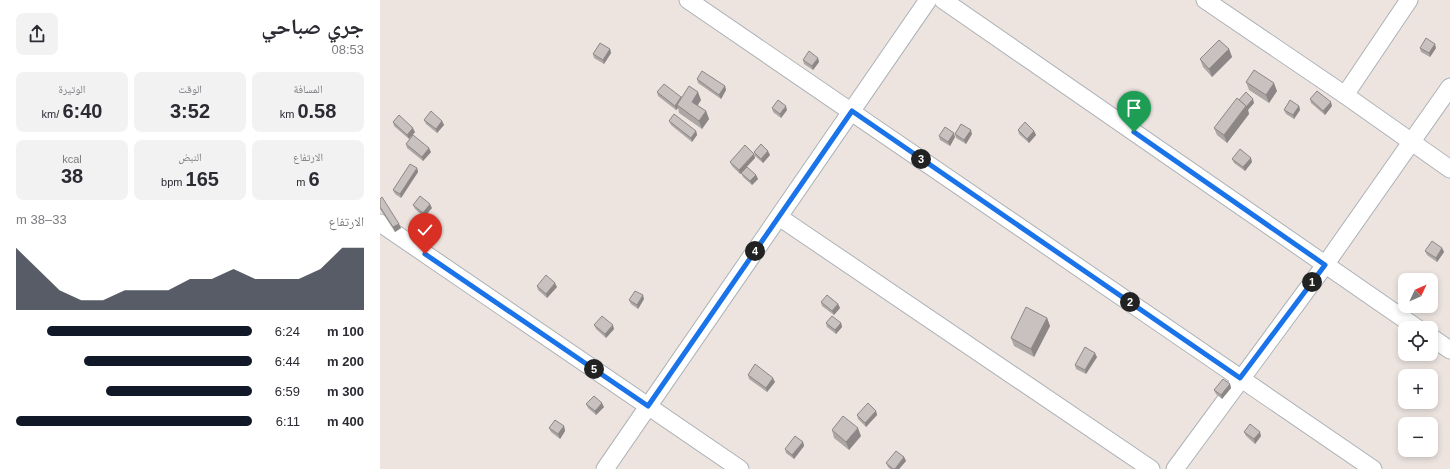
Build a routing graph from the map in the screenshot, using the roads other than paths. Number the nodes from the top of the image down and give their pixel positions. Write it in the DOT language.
graph roads {
  1 [pos="688,0"];
  2 [pos="928,0"];
  3 [pos="943,0"];
  4 [pos="1205,0"];
  5 [pos="1409,0"];
  6 [pos="1450,87"];
  7 [pos="1345,95"];
  8 [pos="852,111"];
  9 [pos="1411,143"];
  10 [pos="1450,170"];
  11 [pos="779,217"];
  12 [pos="380,223"];
  13 [pos="1325,265"];
  14 [pos="1407,321"];
  15 [pos="1438,342"];
  16 [pos="1450,350"];
  17 [pos="1240,378"];
  18 [pos="648,406"];
  19 [pos="605,469"];
  20 [pos="740,469"];
  21 [pos="1151,469"];
  22 [pos="1175,469"];
  23 [pos="1373,469"];
  1 -- 8 [label="street"];
  2 -- 8 [label="street"];
  3 -- 13 [label="street"];
  4 -- 7 [label="street"];
  5 -- 7 [label="street"];
  6 -- 9 [label="street"];
  7 -- 9 [label="street"];
  8 -- 11 [label="street"];
  8 -- 17 [label="street"];
  9 -- 10 [label="street"];
  9 -- 13 [label="street"];
  11 -- 18 [label="street"];
  11 -- 21 [label="street"];
  12 -- 18 [label="street"];
  13 -- 14 [label="street"];
  13 -- 17 [label="street"];
  15 -- 16 [label="street"];
  17 -- 22 [label="street"];
  17 -- 23 [label="street"];
  18 -- 19 [label="street"];
  18 -- 20 [label="street"];
}
